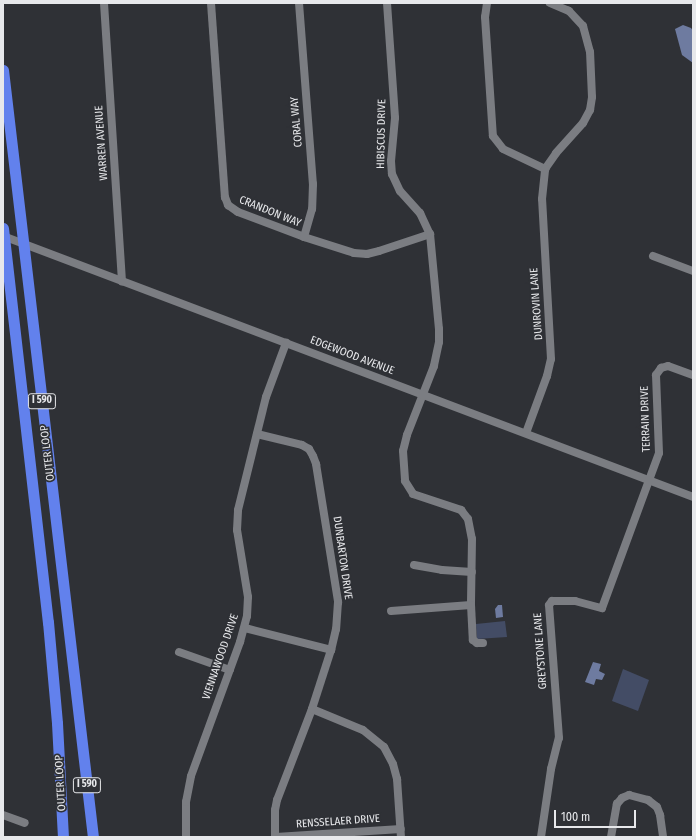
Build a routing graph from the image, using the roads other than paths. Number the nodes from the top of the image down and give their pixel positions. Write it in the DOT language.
graph roads {
  1 [pos="104,3"];
  2 [pos="211,3"];
  3 [pos="299,3"];
  4 [pos="387,3"];
  5 [pos="487,3"];
  6 [pos="550,3"];
  7 [pos="3,70"];
  8 [pos="545,169"];
  9 [pos="3,228"];
  10 [pos="430,234"];
  11 [pos="3,236"];
  12 [pos="304,237"];
  13 [pos="653,256"];
  14 [pos="693,271"];
  15 [pos="122,281"];
  16 [pos="286,343"];
  17 [pos="693,375"];
  18 [pos="421,395"];
  19 [pos="526,433"];
  20 [pos="257,434"];
  21 [pos="650,481"];
  22 [pos="693,497"];
  23 [pos="414,565"];
  24 [pos="472,572"];
  25 [pos="471,605"];
  26 [pos="391,611"];
  27 [pos="245,628"];
  28 [pos="483,643"];
  29 [pos="332,650"];
  30 [pos="178,652"];
  31 [pos="230,670"];
  32 [pos="312,709"];
  33 [pos="3,815"];
  34 [pos="25,824"];
  35 [pos="401,833"];
  36 [pos="63,837"];
  37 [pos="93,837"];
  38 [pos="186,837"];
  39 [pos="276,837"];
  40 [pos="540,837"];
  41 [pos="611,837"];
  42 [pos="663,837"];
  1 -- 15 [label="street, WARREN AVENUE"];
  2 -- 12 [label="street, CRANDON WAY"];
  3 -- 12 [label="street, CORAL WAY"];
  4 -- 10 [label="street, HIBISCUS DRIVE"];
  5 -- 8 [label="street"];
  6 -- 8 [label="street, DUNROVIN LANE"];
  7 -- 37 [label="highway, OUTER LOOP / I 590"];
  8 -- 19 [label="street, DUNROVIN LANE"];
  9 -- 36 [label="highway, OUTER LOOP / I 590"];
  10 -- 12 [label="street, CRANDON WAY"];
  10 -- 18 [label="street, HIBISCUS DRIVE"];
  11 -- 15 [label="street, EDGEWOOD AVENUE"];
  13 -- 14 [label="street"];
  15 -- 16 [label="street, EDGEWOOD AVENUE"];
  16 -- 18 [label="street, EDGEWOOD AVENUE"];
  16 -- 20 [label="street, VIENNAWOOD DRIVE"];
  17 -- 21 [label="street, TERRAIN DRIVE"];
  18 -- 19 [label="street, EDGEWOOD AVENUE"];
  18 -- 24 [label="street, HIBISCUS DRIVE"];
  19 -- 21 [label="street, EDGEWOOD AVENUE"];
  20 -- 27 [label="street, VIENNAWOOD DRIVE"];
  20 -- 29 [label="street, DUNBARTON DRIVE"];
  21 -- 22 [label="street, EDGEWOOD AVENUE"];
  21 -- 40 [label="street, GREYSTONE LANE"];
  23 -- 24 [label="street"];
  24 -- 25 [label="street"];
  25 -- 26 [label="street"];
  25 -- 28 [label="street"];
  27 -- 29 [label="street"];
  27 -- 31 [label="street, VIENNAWOOD DRIVE"];
  29 -- 32 [label="street, DUNBARTON DRIVE"];
  30 -- 31 [label="street"];
  31 -- 38 [label="street, VIENNAWOOD DRIVE"];
  32 -- 35 [label="street"];
  32 -- 39 [label="street, DUNBARTON DRIVE"];
  33 -- 34 [label="street"];
  35 -- 39 [label="street, RENSSELAER DRIVE"];
  41 -- 42 [label="street"];
}
